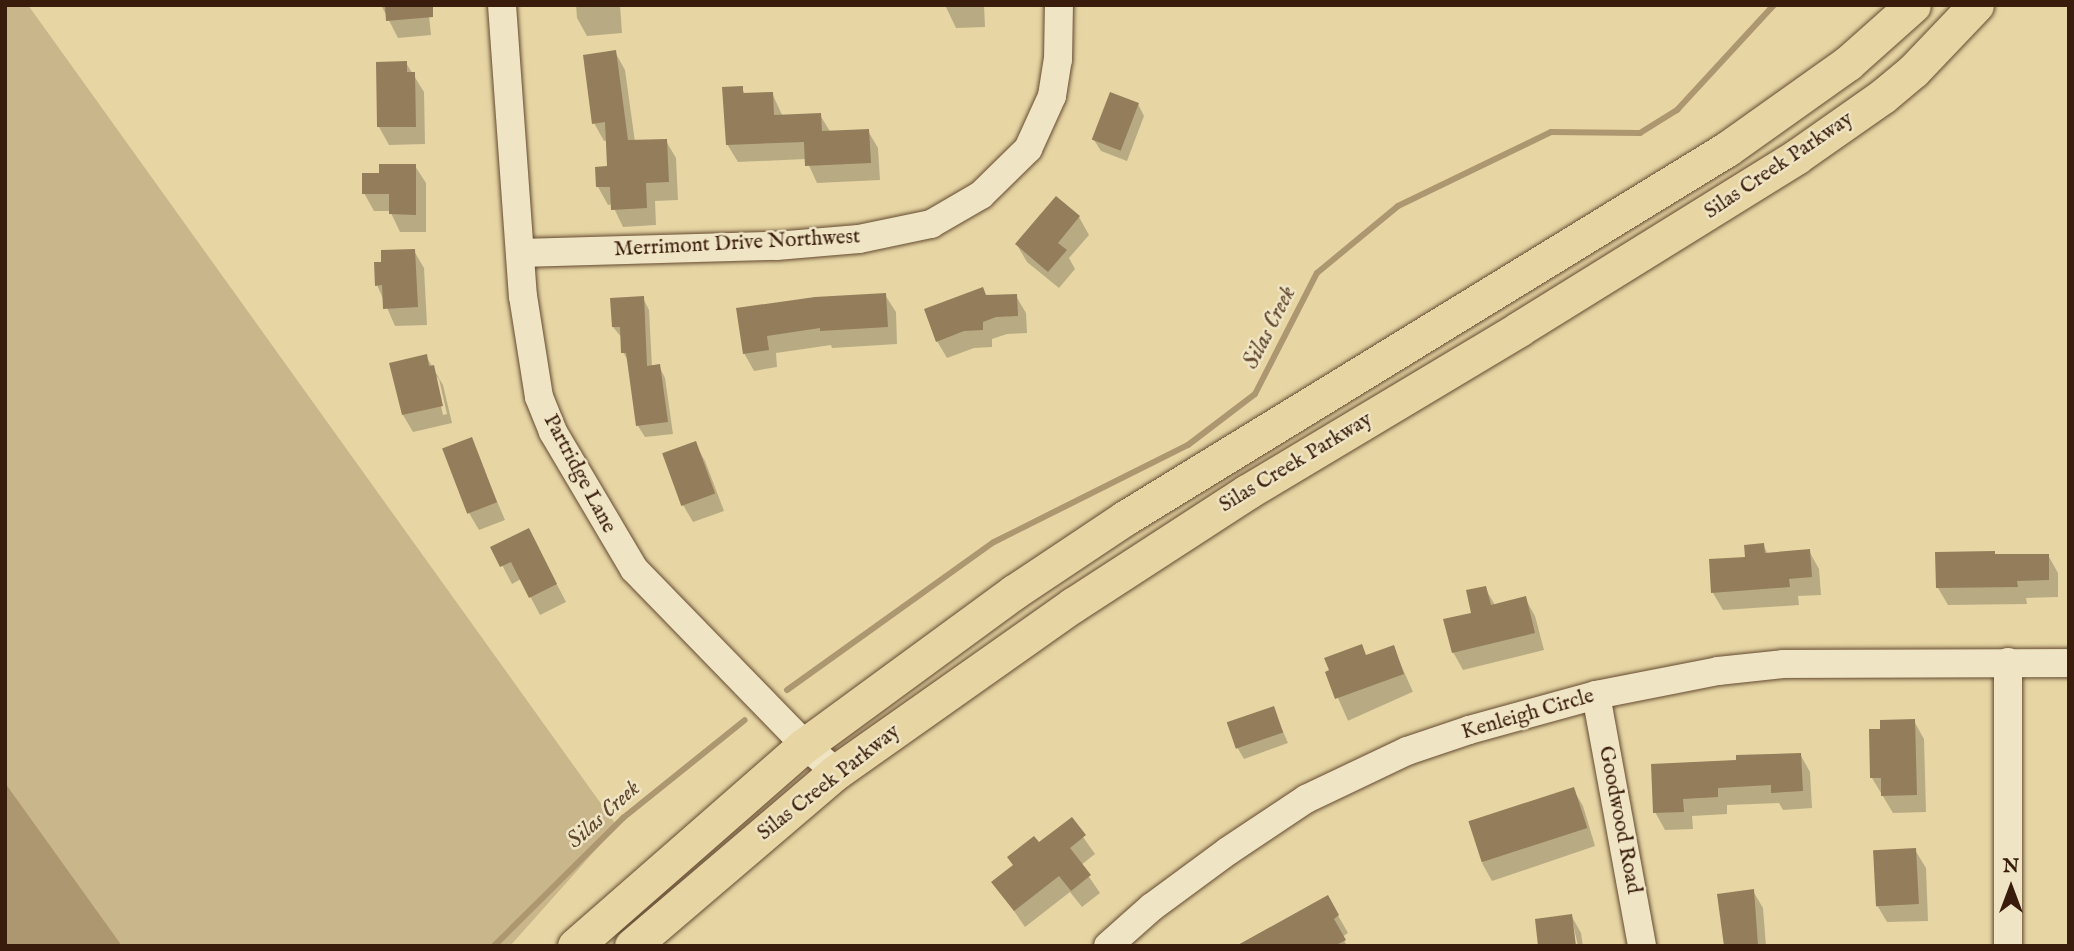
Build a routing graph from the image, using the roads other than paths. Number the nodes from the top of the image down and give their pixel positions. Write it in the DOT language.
graph roads {
  1 [pos="502,5"];
  2 [pos="1059,5"];
  3 [pos="1913,5"];
  4 [pos="1976,5"];
  5 [pos="520,253"];
  6 [pos="2008,662"];
  7 [pos="2069,663"];
  8 [pos="1595,695"];
  9 [pos="805,746"];
  10 [pos="836,772"];
  11 [pos="575,946"];
  12 [pos="632,946"];
  13 [pos="1108,946"];
  14 [pos="1642,946"];
  15 [pos="2008,946"];
  1 -- 5 [label="street, Partridge Lane"];
  2 -- 5 [label="street, Merrimont Drive Northwest"];
  3 -- 9 [label="main road, Silas Creek Parkway"];
  4 -- 10 [label="main road, Silas Creek Parkway"];
  5 -- 9 [label="street, Partridge Lane"];
  6 -- 7 [label="street, Kenleigh Circle"];
  6 -- 8 [label="street, Kenleigh Circle"];
  6 -- 15 [label="street"];
  8 -- 13 [label="street, Kenleigh Circle"];
  8 -- 14 [label="street, Goodwood Road"];
  9 -- 10 [label="street, Partridge Lane"];
  9 -- 11 [label="main road, Silas Creek Parkway"];
  10 -- 12 [label="main road, Silas Creek Parkway"];
}
